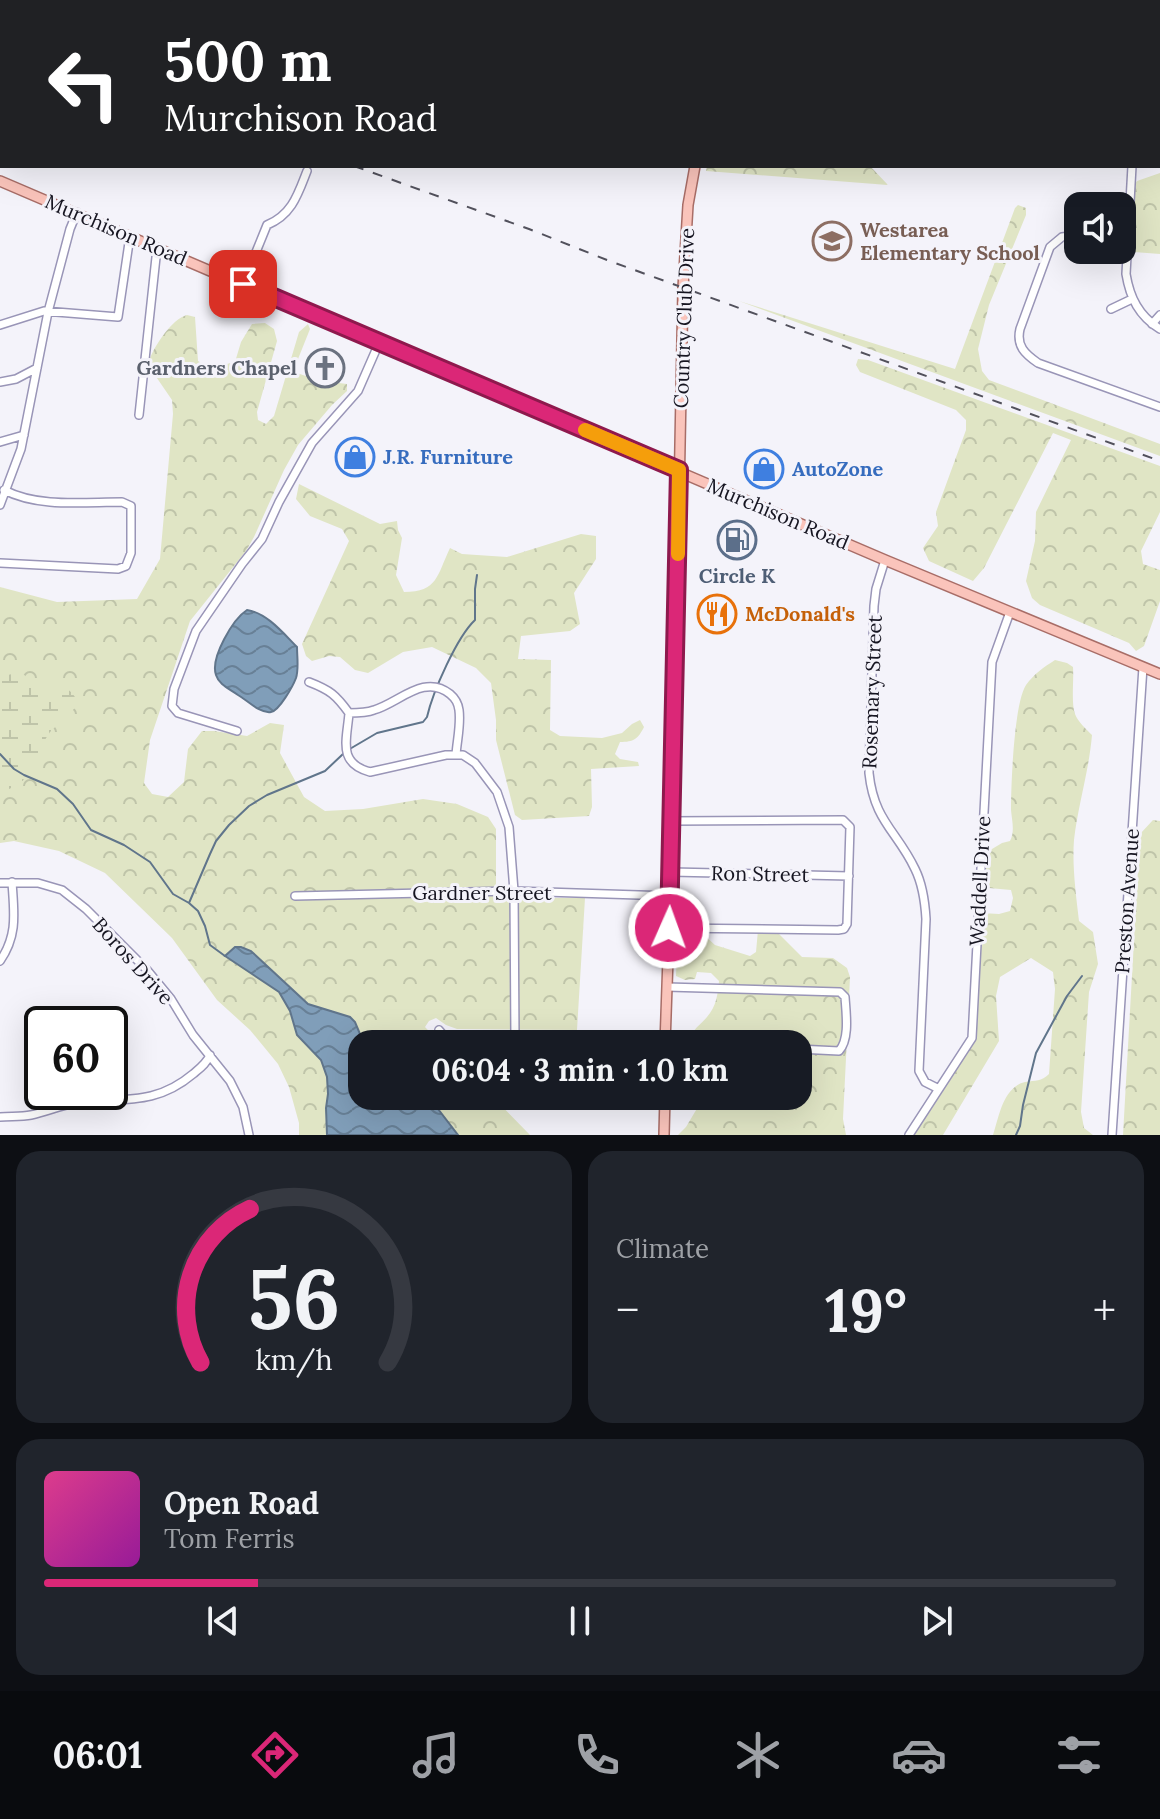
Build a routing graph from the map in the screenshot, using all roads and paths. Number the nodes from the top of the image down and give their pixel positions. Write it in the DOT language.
graph roads {
  1 [pos="695,168"];
  2 [pos="1132,168"];
  3 [pos="307,171"];
  4 [pos="0,181"];
  5 [pos="1129,192"];
  6 [pos="77,212"];
  7 [pos="130,236"];
  8 [pos="1064,237"];
  9 [pos="157,248"];
  10 [pos="1125,264"];
  11 [pos="243,284"];
  12 [pos="1132,299"];
  13 [pos="1111,309"];
  14 [pos="48,312"];
  15 [pos="1160,315"];
  16 [pos="0,325"];
  17 [pos="1156,327"];
  18 [pos="379,343"];
  19 [pos="37,368"];
  20 [pos="0,382"];
  21 [pos="1160,407"];
  22 [pos="139,415"];
  23 [pos="24,435"];
  24 [pos="0,442"];
  25 [pos="679,470"];
  26 [pos="4,490"];
  27 [pos="0,505"];
  28 [pos="885,560"];
  29 [pos="0,563"];
  30 [pos="1010,612"];
  31 [pos="1143,667"];
  32 [pos="1160,674"];
  33 [pos="309,682"];
  34 [pos="349,713"];
  35 [pos="237,731"];
  36 [pos="456,755"];
  37 [pos="670,821"];
  38 [pos="671,872"];
  39 [pos="849,876"];
  40 [pos="12,882"];
  41 [pos="0,883"];
  42 [pos="514,891"];
  43 [pos="295,896"];
  44 [pos="670,896"];
  45 [pos="669,928"];
  46 [pos="0,961"];
  47 [pos="667,987"];
  48 [pos="515,1030"];
  49 [pos="665,1030"];
  50 [pos="812,1050"];
  51 [pos="210,1055"];
  52 [pos="939,1089"];
  53 [pos="128,1099"];
  54 [pos="49,1110"];
  55 [pos="665,1110"];
  56 [pos="0,1117"];
  57 [pos="249,1135"];
  58 [pos="664,1135"];
  59 [pos="909,1135"];
  60 [pos="1112,1135"];
  1 -- 25 [label="main road, Country Club Drive"];
  2 -- 5 [label="street"];
  3 -- 11 [label="street"];
  4 -- 6 [label="main road, Murchison Road"];
  6 -- 7 [label="main road, Murchison Road"];
  6 -- 14 [label="street"];
  7 -- 9 [label="main road, Murchison Road"];
  7 -- 14 [label="street"];
  8 -- 21 [label="street"];
  9 -- 11 [label="main road, Murchison Road"];
  9 -- 22 [label="street"];
  10 -- 12 [label="street"];
  11 -- 18 [label="main road, Murchison Road"];
  12 -- 13 [label="street"];
  12 -- 17 [label="street"];
  14 -- 16 [label="street"];
  14 -- 19 [label="street"];
  15 -- 17 [label="street"];
  18 -- 25 [label="main road, Murchison Road"];
  18 -- 35 [label="street"];
  19 -- 20 [label="street"];
  19 -- 23 [label="street"];
  23 -- 24 [label="street"];
  23 -- 26 [label="street"];
  25 -- 28 [label="main road, Murchison Road"];
  25 -- 37 [label="main road, Country Club Drive"];
  26 -- 27 [label="street"];
  26 -- 29 [label="street"];
  28 -- 30 [label="main road, Murchison Road"];
  28 -- 52 [label="street, Rosemary Street"];
  30 -- 31 [label="main road, Murchison Road"];
  30 -- 52 [label="street, Waddell Drive"];
  31 -- 32 [label="main road, Murchison Road"];
  31 -- 60 [label="street, Preston Avenue"];
  33 -- 34 [label="street"];
  34 -- 36 [label="street"];
  34 -- 36 [label="street"];
  36 -- 42 [label="street"];
  37 -- 38 [label="main road, Country Club Drive"];
  37 -- 39 [label="street"];
  38 -- 39 [label="street, Ron Street"];
  38 -- 44 [label="main road, Country Club Drive"];
  39 -- 45 [label="street"];
  40 -- 41 [label="street, Boros Drive"];
  40 -- 46 [label="street"];
  40 -- 51 [label="street, Boros Drive"];
  42 -- 43 [label="street, Gardner Street"];
  42 -- 44 [label="street, Gardner Street"];
  42 -- 48 [label="street"];
  44 -- 45 [label="main road, Country Club Drive"];
  45 -- 47 [label="main road, Country Club Drive"];
  47 -- 49 [label="main road, Country Club Drive"];
  47 -- 50 [label="street"];
  51 -- 53 [label="street"];
  51 -- 57 [label="street, Boros Drive"];
  52 -- 59 [label="street, Waddell Drive"];
  54 -- 56 [label="street"];
  55 -- 58 [label="main road"];
}
